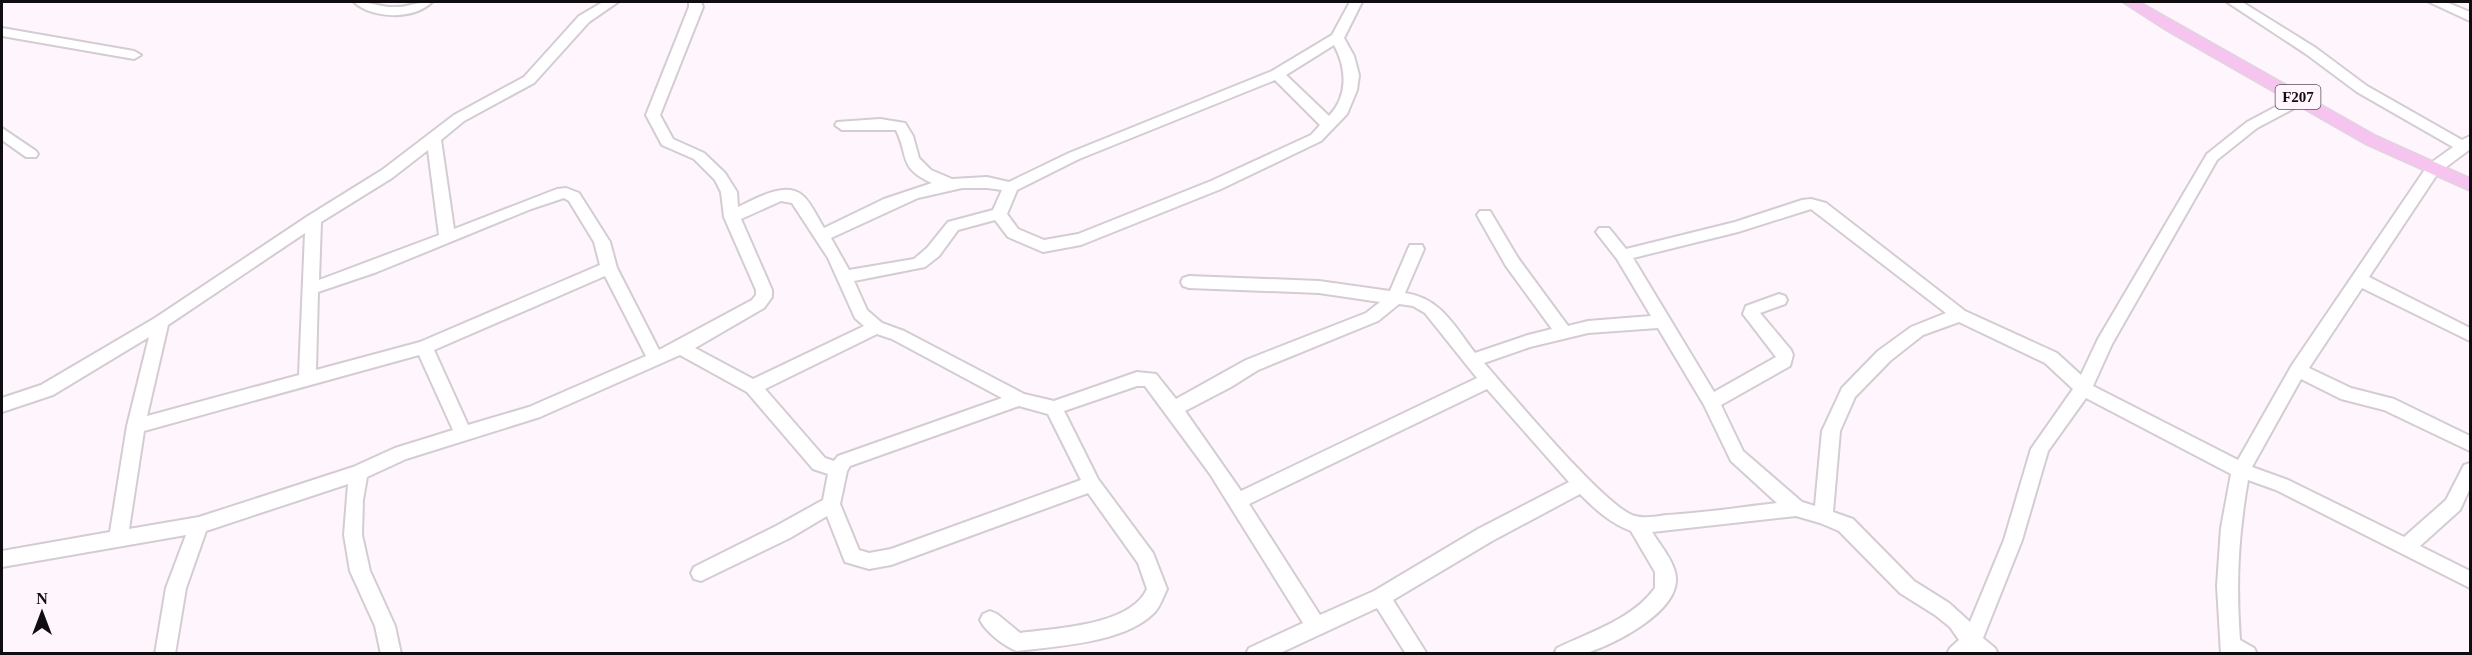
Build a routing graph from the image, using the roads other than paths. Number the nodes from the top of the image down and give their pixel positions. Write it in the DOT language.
graph roads {
  1 [pos="361,2"];
  2 [pos="425,2"];
  3 [pos="611,2"];
  4 [pos="695,2"];
  5 [pos="1356,2"];
  6 [pos="2130,2"];
  7 [pos="2234,2"];
  8 [pos="2436,2"];
  9 [pos="2470,17"];
  10 [pos="2,32"];
  11 [pos="1337,38"];
  12 [pos="134,55"];
  13 [pos="1277,74"];
  14 [pos="2301,99"];
  15 [pos="842,124"];
  16 [pos="1329,125"];
  17 [pos="2,133"];
  18 [pos="433,136"];
  19 [pos="2468,144"];
  20 [pos="31,154"];
  21 [pos="2433,169"];
  22 [pos="951,184"];
  23 [pos="2470,185"];
  24 [pos="1011,187"];
  25 [pos="999,214"];
  26 [pos="1485,215"];
  27 [pos="732,217"];
  28 [pos="313,220"];
  29 [pos="1604,232"];
  30 [pos="821,236"];
  31 [pos="447,237"];
  32 [pos="1416,249"];
  33 [pos="1623,255"];
  34 [pos="609,268"];
  35 [pos="843,277"];
  36 [pos="2360,280"];
  37 [pos="1189,282"];
  38 [pos="309,289"];
  39 [pos="1395,299"];
  40 [pos="1779,300"];
  41 [pos="1959,315"];
  42 [pos="1662,321"];
  43 [pos="161,322"];
  44 [pos="876,327"];
  45 [pos="1564,333"];
  46 [pos="2470,335"];
  47 [pos="424,347"];
  48 [pos="681,348"];
  49 [pos="655,358"];
  50 [pos="1472,361"];
  51 [pos="2298,370"];
  52 [pos="307,380"];
  53 [pos="1489,380"];
  54 [pos="753,387"];
  55 [pos="2083,389"];
  56 [pos="1019,399"];
  57 [pos="1711,402"];
  58 [pos="2,405"];
  59 [pos="1054,408"];
  60 [pos="1174,408"];
  61 [pos="136,426"];
  62 [pos="463,433"];
  63 [pos="2470,444"];
  64 [pos="838,469"];
  65 [pos="2241,470"];
  66 [pos="2470,470"];
  67 [pos="359,474"];
  68 [pos="1092,484"];
  69 [pos="1582,484"];
  70 [pos="1237,501"];
  71 [pos="831,504"];
  72 [pos="1796,508"];
  73 [pos="1823,516"];
  74 [pos="199,525"];
  75 [pos="1638,525"];
  76 [pos="118,540"];
  77 [pos="2407,546"];
  78 [pos="2,559"];
  79 [pos="701,573"];
  80 [pos="2470,579"];
  81 [pos="1380,597"];
  82 [pos="990,620"];
  83 [pos="1316,626"];
  84 [pos="1972,649"];
  85 [pos="2236,651"];
  86 [pos="165,654"];
  87 [pos="391,654"];
  88 [pos="1256,654"];
  89 [pos="1417,654"];
  90 [pos="1564,654"];
  1 -- 2 [label="street"];
  3 -- 18 [label="street"];
  4 -- 27 [label="street"];
  5 -- 11 [label="street"];
  6 -- 14 [label="main road, F207"];
  7 -- 19 [label="street"];
  8 -- 9 [label="street"];
  10 -- 12 [label="street"];
  11 -- 13 [label="street"];
  11 -- 16 [label="street"];
  13 -- 16 [label="street"];
  13 -- 24 [label="street"];
  14 -- 21 [label="main road, F207"];
  14 -- 55 [label="street"];
  15 -- 22 [label="street"];
  16 -- 25 [label="street"];
  17 -- 20 [label="street"];
  18 -- 28 [label="street"];
  18 -- 31 [label="street"];
  19 -- 21 [label="street"];
  21 -- 23 [label="main road, F207"];
  21 -- 36 [label="street"];
  22 -- 24 [label="street"];
  22 -- 30 [label="street"];
  24 -- 25 [label="street"];
  25 -- 35 [label="street"];
  26 -- 45 [label="street"];
  27 -- 30 [label="street"];
  27 -- 48 [label="street"];
  28 -- 38 [label="street"];
  28 -- 43 [label="street"];
  29 -- 33 [label="street"];
  30 -- 35 [label="street"];
  31 -- 34 [label="street"];
  31 -- 38 [label="street"];
  32 -- 39 [label="street"];
  33 -- 41 [label="street"];
  33 -- 42 [label="street"];
  34 -- 47 [label="street"];
  34 -- 49 [label="street"];
  35 -- 44 [label="street"];
  36 -- 46 [label="street"];
  36 -- 51 [label="street"];
  37 -- 39 [label="street"];
  38 -- 52 [label="street"];
  39 -- 50 [label="street"];
  39 -- 60 [label="street"];
  40 -- 57 [label="street"];
  41 -- 55 [label="street"];
  41 -- 73 [label="street"];
  42 -- 45 [label="street"];
  42 -- 57 [label="street"];
  43 -- 58 [label="street"];
  43 -- 61 [label="street"];
  44 -- 54 [label="street"];
  44 -- 56 [label="street"];
  45 -- 50 [label="street"];
  47 -- 52 [label="street"];
  47 -- 62 [label="street"];
  48 -- 49 [label="street"];
  48 -- 54 [label="street"];
  49 -- 62 [label="street"];
  50 -- 53 [label="street"];
  51 -- 63 [label="street"];
  51 -- 65 [label="street"];
  52 -- 61 [label="street"];
  53 -- 69 [label="street"];
  53 -- 70 [label="street"];
  54 -- 64 [label="street"];
  55 -- 65 [label="street"];
  55 -- 84 [label="street"];
  56 -- 59 [label="street"];
  56 -- 64 [label="street"];
  57 -- 72 [label="street"];
  59 -- 60 [label="street"];
  59 -- 68 [label="street"];
  60 -- 70 [label="street"];
  61 -- 76 [label="street"];
  62 -- 67 [label="street"];
  64 -- 71 [label="street"];
  65 -- 77 [label="street"];
  65 -- 85 [label="street"];
  66 -- 77 [label="street"];
  67 -- 74 [label="street"];
  67 -- 87 [label="street"];
  68 -- 71 [label="street"];
  68 -- 82 [label="street"];
  69 -- 75 [label="street"];
  69 -- 81 [label="street"];
  70 -- 83 [label="street"];
  71 -- 79 [label="street"];
  72 -- 73 [label="street"];
  72 -- 75 [label="street"];
  73 -- 84 [label="street"];
  74 -- 76 [label="street"];
  74 -- 86 [label="street"];
  75 -- 90 [label="street"];
  76 -- 78 [label="street"];
  77 -- 80 [label="street"];
  81 -- 83 [label="street"];
  81 -- 89 [label="street"];
  83 -- 88 [label="street"];
}
